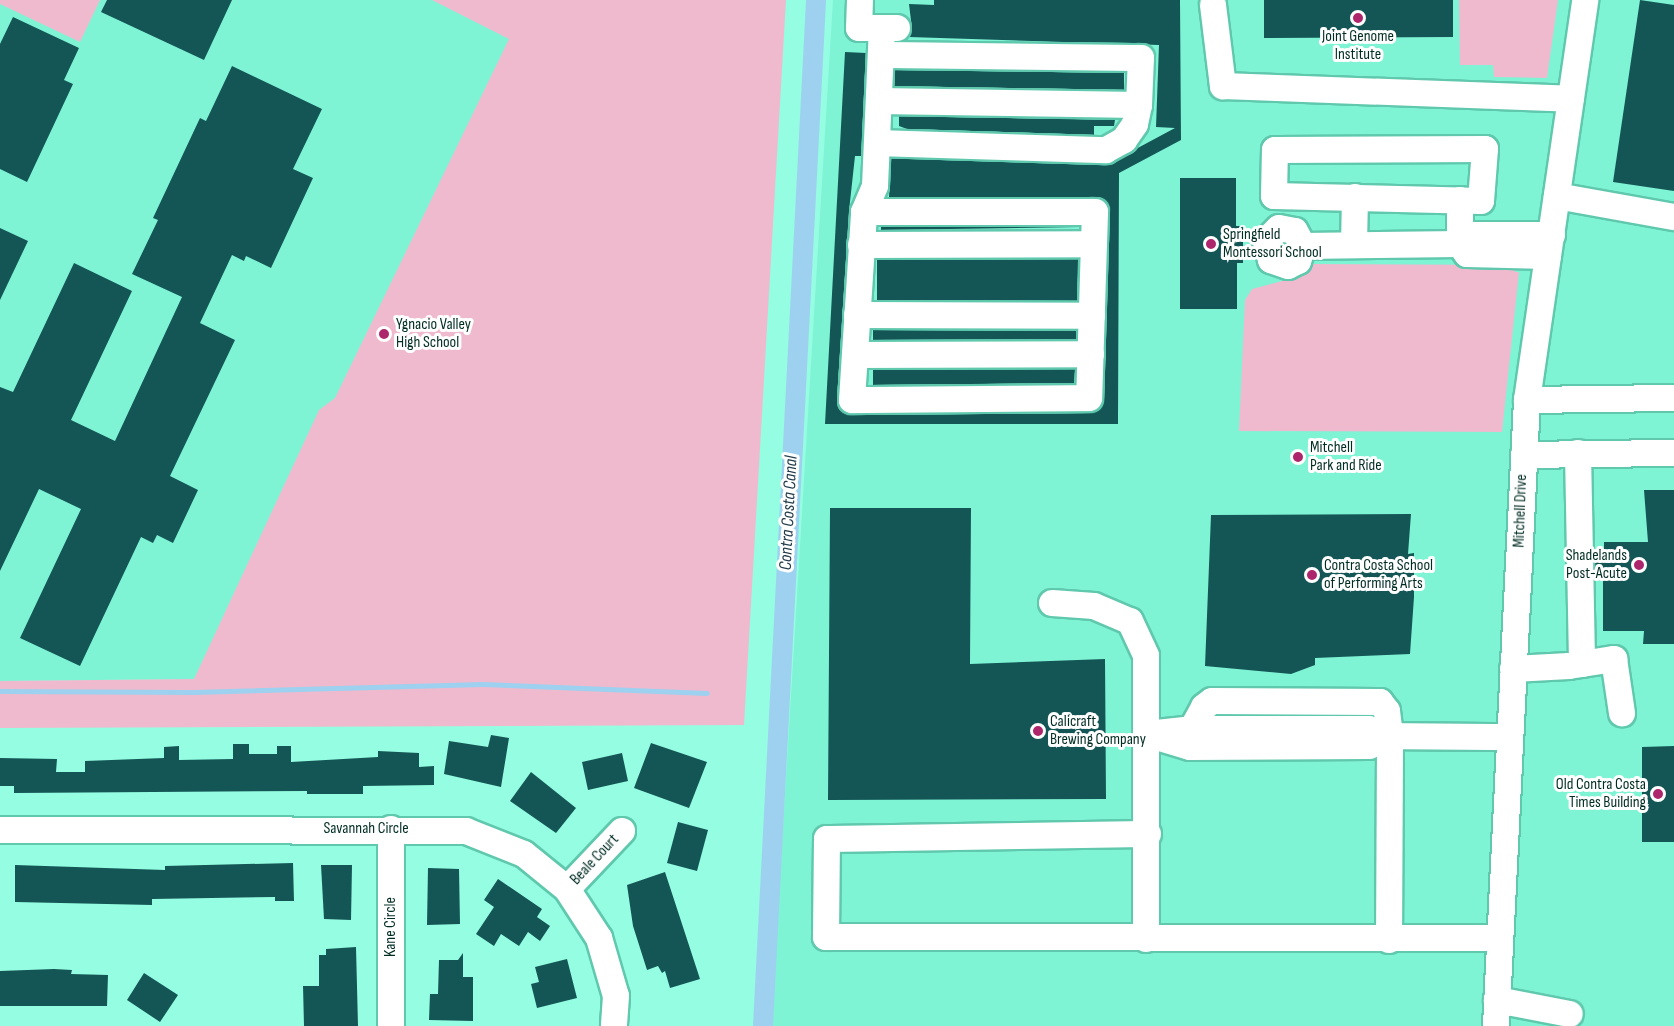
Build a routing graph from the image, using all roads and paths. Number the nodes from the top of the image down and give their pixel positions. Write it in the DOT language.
graph roads {
  1 [pos="860,0"];
  2 [pos="1585,0"];
  3 [pos="1213,5"];
  4 [pos="881,55"];
  5 [pos="1571,99"];
  6 [pos="879,101"];
  7 [pos="1139,105"];
  8 [pos="877,143"];
  9 [pos="1557,196"];
  10 [pos="1355,197"];
  11 [pos="1460,200"];
  12 [pos="864,213"];
  13 [pos="1674,217"];
  14 [pos="1094,244"];
  15 [pos="1460,244"];
  16 [pos="861,245"];
  17 [pos="1354,245"];
  18 [pos="1550,245"];
  19 [pos="1304,246"];
  20 [pos="857,315"];
  21 [pos="1092,316"];
  22 [pos="1090,354"];
  23 [pos="855,355"];
  24 [pos="1674,398"];
  25 [pos="1527,400"];
  26 [pos="1578,453"];
  27 [pos="1674,453"];
  28 [pos="1524,455"];
  29 [pos="1052,603"];
  30 [pos="1582,664"];
  31 [pos="1512,669"];
  32 [pos="1622,713"];
  33 [pos="1148,734"];
  34 [pos="1390,736"];
  35 [pos="1509,737"];
  36 [pos="391,829"];
  37 [pos="0,830"];
  38 [pos="622,831"];
  39 [pos="1148,834"];
  40 [pos="567,890"];
  41 [pos="1500,938"];
  42 [pos="1146,939"];
  43 [pos="1389,940"];
  44 [pos="1497,1000"];
  45 [pos="1570,1014"];
  46 [pos="391,1026"];
  47 [pos="614,1026"];
  48 [pos="1496,1026"];
  1 -- 4 [label="street"];
  2 -- 5 [label="street, Mitchell Drive"];
  3 -- 5 [label="street"];
  4 -- 6 [label="street"];
  4 -- 7 [label="street"];
  5 -- 9 [label="street, Mitchell Drive"];
  6 -- 7 [label="street"];
  6 -- 8 [label="street"];
  7 -- 8 [label="street"];
  8 -- 12 [label="street"];
  9 -- 13 [label="street"];
  9 -- 18 [label="street, Mitchell Drive"];
  10 -- 11 [label="street"];
  10 -- 11 [label="street"];
  10 -- 17 [label="street"];
  11 -- 15 [label="street"];
  12 -- 14 [label="street"];
  12 -- 16 [label="street"];
  14 -- 16 [label="street"];
  14 -- 21 [label="street"];
  15 -- 17 [label="street"];
  15 -- 18 [label="street"];
  16 -- 20 [label="street"];
  17 -- 19 [label="street"];
  18 -- 25 [label="street, Mitchell Drive"];
  20 -- 21 [label="street"];
  20 -- 23 [label="street"];
  21 -- 22 [label="street"];
  22 -- 23 [label="street"];
  22 -- 23 [label="street"];
  24 -- 25 [label="street"];
  25 -- 28 [label="street, Mitchell Drive"];
  26 -- 27 [label="street"];
  26 -- 28 [label="street"];
  26 -- 30 [label="street"];
  28 -- 31 [label="street, Mitchell Drive"];
  29 -- 33 [label="street"];
  30 -- 31 [label="street"];
  30 -- 32 [label="street"];
  31 -- 35 [label="street, Mitchell Drive"];
  33 -- 34 [label="street"];
  33 -- 34 [label="street"];
  33 -- 39 [label="street"];
  34 -- 35 [label="street"];
  34 -- 43 [label="street"];
  35 -- 41 [label="street, Mitchell Drive"];
  36 -- 37 [label="street, Savannah Circle"];
  36 -- 40 [label="street, Savannah Circle"];
  36 -- 46 [label="street, Kane Circle"];
  38 -- 40 [label="street, Beale Court"];
  39 -- 42 [label="street"];
  39 -- 42 [label="street"];
  40 -- 47 [label="street, Savannah Circle"];
  41 -- 43 [label="street"];
  41 -- 44 [label="street, Mitchell Drive"];
  42 -- 43 [label="street"];
  44 -- 45 [label="street"];
  44 -- 48 [label="street, Mitchell Drive"];
}
